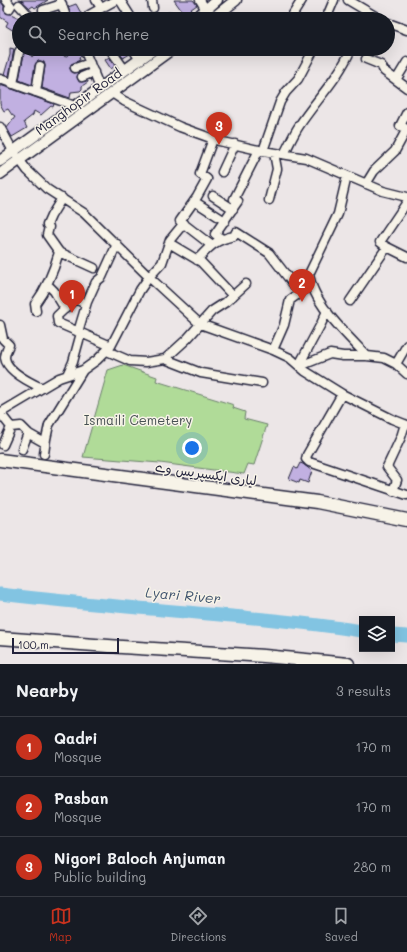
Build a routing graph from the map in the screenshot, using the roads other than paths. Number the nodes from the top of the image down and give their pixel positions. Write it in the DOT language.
graph roads {
  1 [pos="6,0"];
  2 [pos="96,0"];
  3 [pos="116,0"];
  4 [pos="120,0"];
  5 [pos="200,0"];
  6 [pos="218,0"];
  7 [pos="236,0"];
  8 [pos="302,0"];
  9 [pos="334,0"];
  10 [pos="348,0"];
  11 [pos="61,2"];
  12 [pos="19,5"];
  13 [pos="101,8"];
  14 [pos="9,10"];
  15 [pos="43,10"];
  16 [pos="206,10"];
  17 [pos="26,12"];
  18 [pos="65,12"];
  19 [pos="94,12"];
  20 [pos="128,12"];
  21 [pos="204,12"];
  22 [pos="221,12"];
  23 [pos="294,12"];
  24 [pos="329,12"];
  25 [pos="366,12"];
  26 [pos="395,26"];
  27 [pos="407,30"];
  28 [pos="18,56"];
  29 [pos="87,56"];
  30 [pos="115,56"];
  31 [pos="137,56"];
  32 [pos="145,56"];
  33 [pos="162,56"];
  34 [pos="310,56"];
  35 [pos="349,56"];
  36 [pos="366,59"];
  37 [pos="140,60"];
  38 [pos="407,62"];
  39 [pos="90,63"];
  40 [pos="40,66"];
  41 [pos="75,68"];
  42 [pos="125,70"];
  43 [pos="94,72"];
  44 [pos="82,77"];
  45 [pos="0,80"];
  46 [pos="396,80"];
  47 [pos="13,84"];
  48 [pos="100,88"];
  49 [pos="407,88"];
  50 [pos="36,92"];
  51 [pos="112,93"];
  52 [pos="75,106"];
  53 [pos="407,112"];
  54 [pos="0,126"];
  55 [pos="407,129"];
  56 [pos="213,139"];
  57 [pos="235,144"];
  58 [pos="261,150"];
  59 [pos="13,151"];
  60 [pos="274,153"];
  61 [pos="284,154"];
  62 [pos="0,160"];
  63 [pos="19,160"];
  64 [pos="222,172"];
  65 [pos="0,174"];
  66 [pos="347,176"];
  67 [pos="366,184"];
  68 [pos="213,196"];
  69 [pos="407,197"];
  70 [pos="62,198"];
  71 [pos="269,200"];
  72 [pos="194,201"];
  73 [pos="407,202"];
  74 [pos="233,209"];
  75 [pos="224,221"];
  76 [pos="184,224"];
  77 [pos="222,239"];
  78 [pos="169,243"];
  79 [pos="117,244"];
  80 [pos="211,245"];
  81 [pos="387,247"];
  82 [pos="59,252"];
  83 [pos="407,257"];
  84 [pos="197,260"];
  85 [pos="94,268"];
  86 [pos="149,277"];
  87 [pos="47,284"];
  88 [pos="246,284"];
  89 [pos="311,285"];
  90 [pos="300,293"];
  91 [pos="233,296"];
  92 [pos="350,301"];
  93 [pos="86,304"];
  94 [pos="66,309"];
  95 [pos="36,311"];
  96 [pos="327,311"];
  97 [pos="200,324"];
  98 [pos="0,325"];
  99 [pos="79,332"];
  100 [pos="407,345"];
  101 [pos="109,348"];
  102 [pos="273,350"];
  103 [pos="367,356"];
  104 [pos="165,359"];
  105 [pos="396,364"];
  106 [pos="299,366"];
  107 [pos="83,370"];
  108 [pos="407,374"];
  109 [pos="67,375"];
  110 [pos="262,383"];
  111 [pos="42,388"];
  112 [pos="342,394"];
  113 [pos="0,413"];
  114 [pos="406,424"];
  115 [pos="11,427"];
  116 [pos="28,433"];
  117 [pos="45,443"];
  118 [pos="1,449"];
  119 [pos="22,449"];
  120 [pos="44,454"];
  121 [pos="0,460"];
  122 [pos="24,462"];
  123 [pos="393,491"];
  124 [pos="407,495"];
  125 [pos="407,520"];
  126 [pos="0,638"];
  127 [pos="348,664"];
  1 -- 14 [label="street"];
  2 -- 13 [label="street"];
  3 -- 13 [label="street"];
  4 -- 20 [label="street"];
  5 -- 16 [label="street"];
  6 -- 16 [label="main road"];
  7 -- 22 [label="main road"];
  8 -- 23 [label="street"];
  9 -- 24 [label="street"];
  10 -- 25 [label="street"];
  11 -- 15 [label="street"];
  11 -- 18 [label="street"];
  12 -- 17 [label="street"];
  13 -- 19 [label="street"];
  16 -- 21 [label="main road"];
  26 -- 27 [label="street"];
  28 -- 47 [label="street"];
  29 -- 39 [label="street"];
  30 -- 42 [label="street"];
  31 -- 37 [label="street"];
  32 -- 37 [label="main road, Manghopir Road"];
  33 -- 51 [label="main road, Manghopir Road"];
  34 -- 58 [label="street"];
  35 -- 61 [label="street"];
  36 -- 46 [label="street"];
  37 -- 42 [label="main road, Manghopir Road"];
  38 -- 46 [label="street"];
  39 -- 41 [label="street"];
  39 -- 43 [label="street"];
  40 -- 50 [label="street"];
  42 -- 48 [label="main road, Manghopir Road"];
  43 -- 44 [label="street"];
  43 -- 48 [label="street"];
  45 -- 47 [label="street"];
  46 -- 49 [label="street"];
  47 -- 50 [label="street"];
  48 -- 52 [label="main road, Manghopir Road"];
  50 -- 52 [label="street"];
  51 -- 56 [label="street"];
  51 -- 63 [label="main road, Manghopir Road"];
  52 -- 59 [label="main road, Manghopir Road"];
  53 -- 55 [label="street"];
  54 -- 59 [label="street"];
  55 -- 67 [label="street"];
  56 -- 57 [label="street"];
  56 -- 72 [label="street"];
  57 -- 58 [label="street"];
  57 -- 64 [label="street"];
  58 -- 60 [label="street"];
  58 -- 74 [label="street"];
  59 -- 62 [label="main road, Manghopir Road"];
  59 -- 63 [label="street"];
  60 -- 61 [label="street"];
  60 -- 71 [label="street"];
  61 -- 66 [label="street"];
  63 -- 65 [label="main road, Manghopir Road"];
  63 -- 70 [label="street"];
  66 -- 67 [label="street"];
  66 -- 89 [label="street"];
  67 -- 69 [label="street"];
  68 -- 74 [label="street"];
  70 -- 79 [label="street"];
  70 -- 82 [label="street"];
  72 -- 75 [label="street"];
  72 -- 76 [label="street"];
  73 -- 81 [label="street"];
  74 -- 75 [label="street"];
  75 -- 77 [label="street"];
  76 -- 78 [label="street"];
  76 -- 80 [label="street"];
  77 -- 80 [label="street"];
  77 -- 90 [label="street"];
  78 -- 84 [label="street"];
  78 -- 86 [label="street"];
  79 -- 86 [label="street"];
  79 -- 93 [label="street"];
  80 -- 84 [label="street"];
  81 -- 83 [label="street"];
  81 -- 92 [label="street"];
  82 -- 85 [label="street"];
  82 -- 87 [label="street"];
  84 -- 91 [label="street"];
  86 -- 97 [label="street"];
  86 -- 101 [label="street"];
  87 -- 94 [label="street"];
  87 -- 95 [label="street"];
  88 -- 91 [label="street"];
  89 -- 90 [label="street"];
  89 -- 96 [label="street"];
  90 -- 102 [label="street"];
  91 -- 97 [label="street"];
  93 -- 94 [label="street"];
  93 -- 99 [label="street"];
  94 -- 99 [label="street"];
  96 -- 103 [label="street"];
  96 -- 106 [label="street"];
  97 -- 102 [label="street"];
  97 -- 104 [label="street"];
  98 -- 111 [label="street"];
  99 -- 101 [label="street"];
  99 -- 109 [label="street"];
  100 -- 105 [label="street"];
  101 -- 104 [label="street"];
  101 -- 107 [label="street"];
  102 -- 106 [label="street"];
  103 -- 105 [label="street"];
  103 -- 106 [label="street"];
  104 -- 110 [label="street"];
  105 -- 108 [label="street"];
  106 -- 112 [label="street"];
  107 -- 109 [label="street"];
  107 -- 117 [label="street"];
  109 -- 111 [label="street"];
  111 -- 113 [label="street"];
  112 -- 114 [label="street"];
  112 -- 123 [label="street"];
  113 -- 115 [label="street"];
  114 -- 123 [label="street"];
  115 -- 116 [label="street"];
  115 -- 118 [label="street"];
  116 -- 117 [label="street"];
  116 -- 119 [label="street"];
  117 -- 120 [label="street"];
  118 -- 122 [label="highway"];
  121 -- 122 [label="highway, لیاری ایکسپریس وے"];
  122 -- 125 [label="highway, لیاری ایکسپریس وے"];
  123 -- 124 [label="street"];
  126 -- 127 [label="highway"];
}
